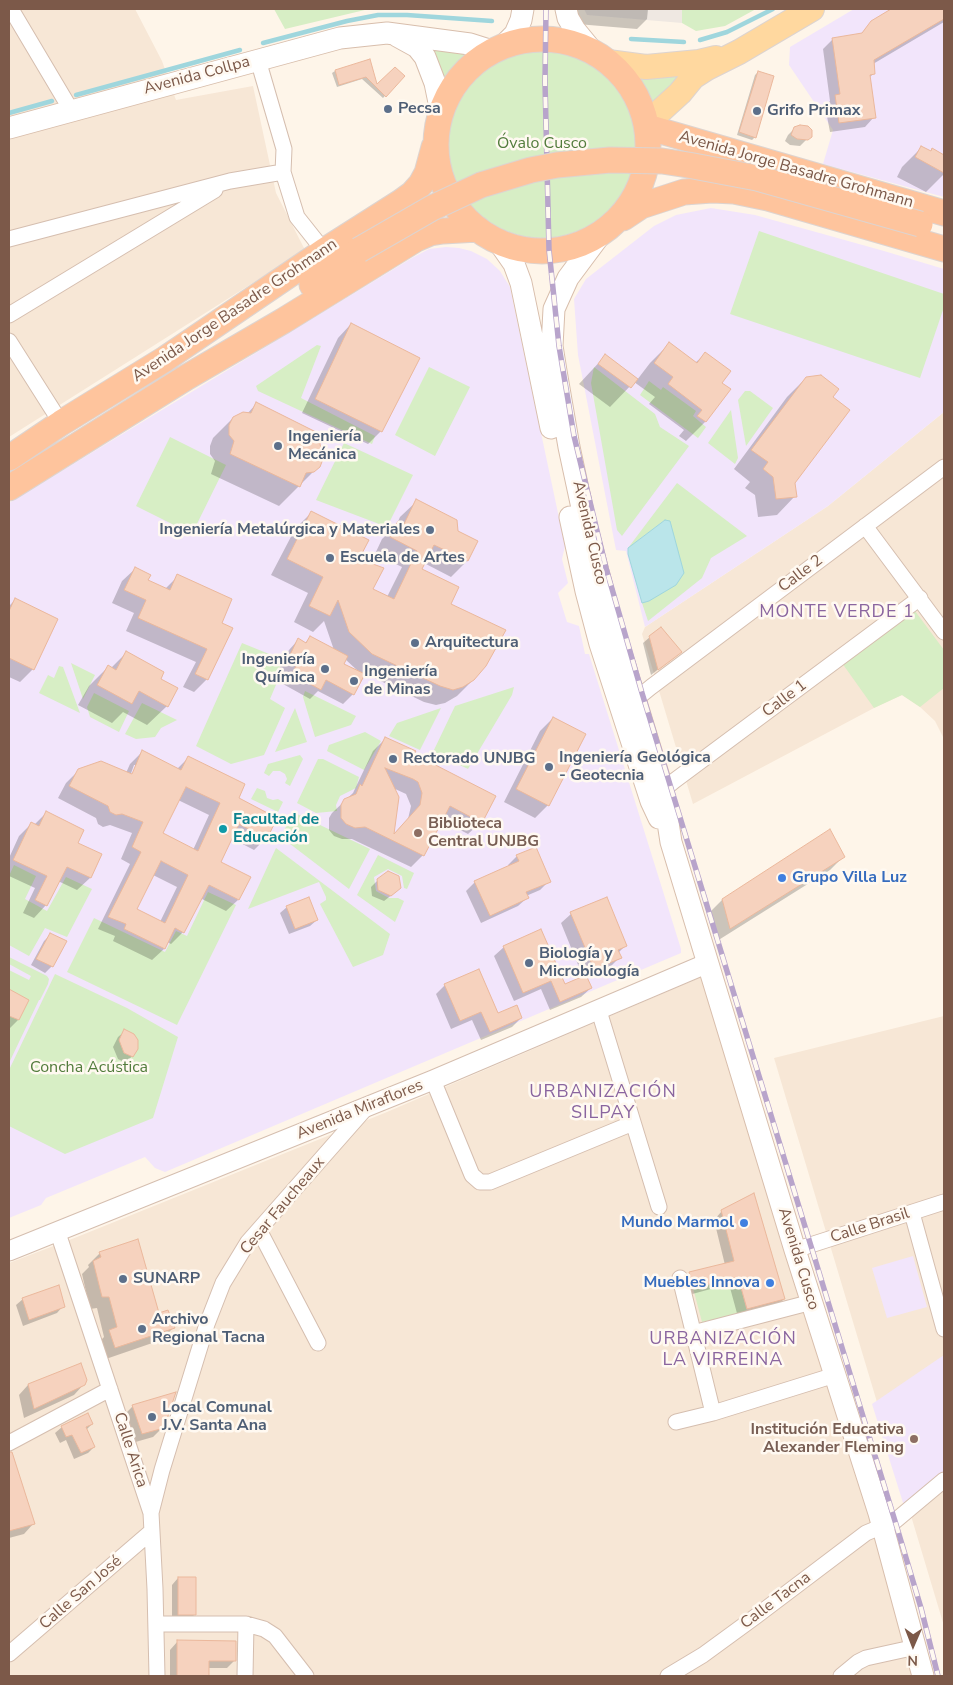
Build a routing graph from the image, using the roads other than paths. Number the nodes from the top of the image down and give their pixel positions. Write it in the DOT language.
graph roads {
  1 [pos="11,9"];
  2 [pos="523,9"];
  3 [pos="566,9"];
  4 [pos="812,9"];
  5 [pos="388,33"];
  6 [pos="497,49"];
  7 [pos="739,52"];
  8 [pos="600,57"];
  9 [pos="258,60"];
  10 [pos="71,110"];
  11 [pos="440,112"];
  12 [pos="647,126"];
  13 [pos="9,128"];
  14 [pos="436,142"];
  15 [pos="283,172"];
  16 [pos="230,181"];
  17 [pos="944,213"];
  18 [pos="920,224"];
  19 [pos="944,228"];
  20 [pos="607,229"];
  21 [pos="488,235"];
  22 [pos="944,235"];
  23 [pos="9,239"];
  24 [pos="944,249"];
  25 [pos="360,250"];
  26 [pos="324,251"];
  27 [pos="9,315"];
  28 [pos="9,341"];
  29 [pos="165,359"];
  30 [pos="187,377"];
  31 [pos="61,423"];
  32 [pos="9,458"];
  33 [pos="941,475"];
  34 [pos="9,488"];
  35 [pos="865,526"];
  36 [pos="920,598"];
  37 [pos="944,632"];
  38 [pos="635,700"];
  39 [pos="657,796"];
  40 [pos="708,963"];
  41 [pos="599,1011"];
  42 [pos="433,1080"];
  43 [pos="366,1108"];
  44 [pos="633,1123"];
  45 [pos="944,1202"];
  46 [pos="659,1207"];
  47 [pos="912,1213"];
  48 [pos="259,1230"];
  49 [pos="58,1233"];
  50 [pos="795,1250"];
  51 [pos="9,1251"];
  52 [pos="680,1278"];
  53 [pos="812,1302"];
  54 [pos="944,1329"];
  55 [pos="693,1333"];
  56 [pos="318,1343"];
  57 [pos="835,1375"];
  58 [pos="110,1389"];
  59 [pos="713,1413"];
  60 [pos="676,1422"];
  61 [pos="9,1443"];
  62 [pos="944,1480"];
  63 [pos="151,1513"];
  64 [pos="882,1526"];
  65 [pos="152,1531"];
  66 [pos="156,1624"];
  67 [pos="246,1624"];
  68 [pos="916,1647"];
  69 [pos="9,1654"];
  70 [pos="158,1676"];
  71 [pos="245,1676"];
  72 [pos="306,1676"];
  73 [pos="668,1676"];
  74 [pos="841,1676"];
  75 [pos="923,1676"];
  1 -- 10 [label="street"];
  2 -- 6 [label="main road"];
  3 -- 8 [label="main road"];
  4 -- 7 [label="main road"];
  5 -- 6 [label="main road, Avenida Collpa"];
  5 -- 9 [label="main road, Avenida Collpa"];
  5 -- 11 [label="main road, Avenida Collpa"];
  6 -- 8 [label="highway"];
  6 -- 11 [label="highway"];
  7 -- 8 [label="main road"];
  7 -- 12 [label="main road"];
  8 -- 12 [label="highway"];
  9 -- 10 [label="main road, Avenida Collpa"];
  9 -- 15 [label="street"];
  10 -- 13 [label="main road, Avenida Collpa"];
  11 -- 14 [label="highway"];
  12 -- 17 [label="highway, Avenida Jorge Basadre Grohmann"];
  12 -- 20 [label="highway"];
  14 -- 21 [label="highway"];
  14 -- 26 [label="highway, Avenida Jorge Basadre Grohmann"];
  15 -- 16 [label="street"];
  15 -- 26 [label="street"];
  16 -- 23 [label="street"];
  16 -- 27 [label="street"];
  18 -- 19 [label="highway"];
  18 -- 22 [label="highway"];
  18 -- 25 [label="highway, bridge"];
  20 -- 21 [label="highway"];
  20 -- 24 [label="highway"];
  20 -- 38 [label="main road, Avenida Cusco"];
  21 -- 30 [label="highway, Avenida Jorge Basadre Grohmann"];
  21 -- 39 [label="main road, Avenida Cusco"];
  25 -- 29 [label="highway"];
  25 -- 30 [label="highway"];
  26 -- 29 [label="highway, Avenida Jorge Basadre Grohmann"];
  28 -- 31 [label="street"];
  29 -- 31 [label="highway, Avenida Jorge Basadre Grohmann"];
  30 -- 34 [label="highway, Avenida Jorge Basadre Grohmann"];
  31 -- 32 [label="highway, Avenida Jorge Basadre Grohmann"];
  33 -- 35 [label="street, Calle 2"];
  35 -- 36 [label="street"];
  35 -- 38 [label="street, Calle 2"];
  36 -- 37 [label="street"];
  36 -- 39 [label="street, Calle 1"];
  38 -- 39 [label="main road, Avenida Cusco"];
  39 -- 40 [label="main road, Avenida Cusco"];
  40 -- 41 [label="street, Avenida Miraflores"];
  40 -- 50 [label="main road, Avenida Cusco"];
  41 -- 42 [label="street, Avenida Miraflores"];
  41 -- 44 [label="street"];
  42 -- 43 [label="street, Avenida Miraflores"];
  42 -- 44 [label="street"];
  43 -- 48 [label="street, Cesar Faucheaux"];
  43 -- 49 [label="street, Avenida Miraflores"];
  44 -- 46 [label="street"];
  45 -- 47 [label="street, Calle Brasil"];
  47 -- 50 [label="street, Calle Brasil"];
  47 -- 54 [label="street"];
  48 -- 56 [label="street"];
  48 -- 63 [label="street, Cesar Faucheaux"];
  49 -- 51 [label="street, Avenida Miraflores"];
  49 -- 58 [label="street, Calle Arica"];
  50 -- 53 [label="main road, Avenida Cusco"];
  52 -- 55 [label="street"];
  53 -- 55 [label="street"];
  53 -- 57 [label="main road, Avenida Cusco"];
  55 -- 59 [label="street"];
  57 -- 59 [label="street"];
  57 -- 64 [label="main road, Avenida Cusco"];
  58 -- 61 [label="street"];
  58 -- 63 [label="street, Calle Arica"];
  59 -- 60 [label="street"];
  62 -- 64 [label="street, Calle Tacna"];
  63 -- 65 [label="street, Calle Arica"];
  64 -- 68 [label="main road, Avenida Cusco"];
  64 -- 73 [label="street, Calle Tacna"];
  65 -- 66 [label="street, Calle Arica"];
  65 -- 69 [label="street, Calle San José"];
  66 -- 67 [label="street"];
  66 -- 70 [label="street, Calle Arica"];
  67 -- 71 [label="street"];
  67 -- 72 [label="street"];
  68 -- 74 [label="street"];
  68 -- 75 [label="main road, Avenida Cusco"];
}
